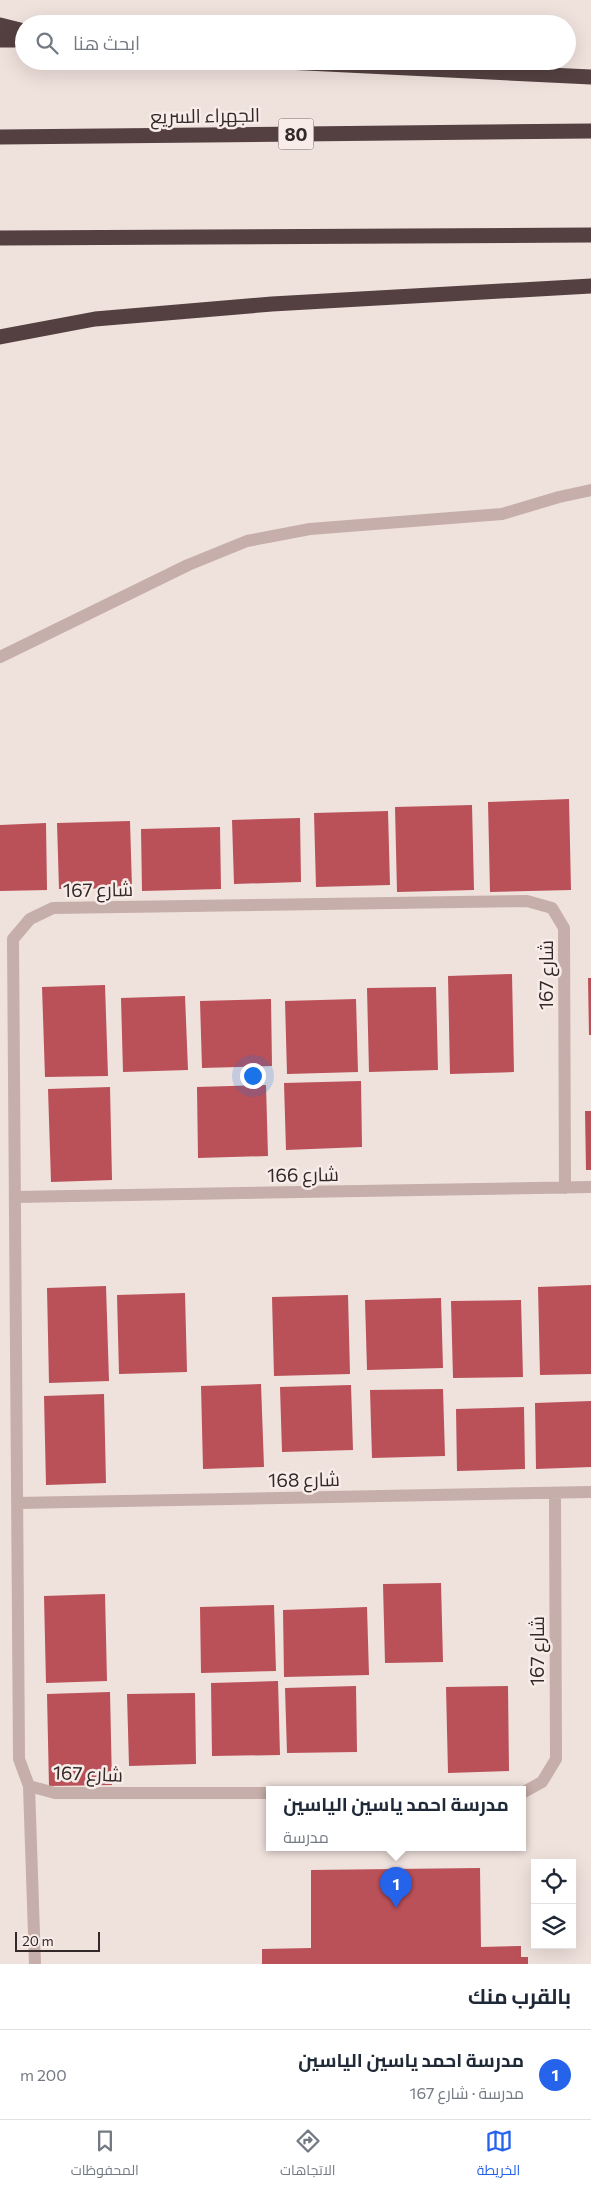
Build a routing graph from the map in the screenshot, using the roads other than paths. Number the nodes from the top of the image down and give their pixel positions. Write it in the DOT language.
graph roads {
  1 [pos="0,25"];
  2 [pos="15,29"];
  3 [pos="0,40"];
  4 [pos="15,40"];
  5 [pos="448,70"];
  6 [pos="591,77"];
  7 [pos="591,131"];
  8 [pos="0,137"];
  9 [pos="591,235"];
  10 [pos="0,238"];
  11 [pos="591,286"];
  12 [pos="0,337"];
  13 [pos="591,490"];
  14 [pos="0,657"];
  15 [pos="565,1188"];
  16 [pos="591,1188"];
  17 [pos="15,1198"];
  18 [pos="591,1492"];
  19 [pos="554,1493"];
  20 [pos="17,1503"];
  21 [pos="30,1786"];
  22 [pos="526,1791"];
  23 [pos="266,1793"];
  24 [pos="35,1964"];
  1 -- 2 [label="highway"];
  3 -- 4 [label="highway"];
  5 -- 6 [label="highway"];
  7 -- 8 [label="highway, الجهراء السريع / 80"];
  9 -- 10 [label="highway"];
  11 -- 12 [label="highway"];
  13 -- 14 [label="street"];
  15 -- 16 [label="street, شارع 166"];
  15 -- 17 [label="street, شارع 166"];
  15 -- 17 [label="street, شارع 167"];
  17 -- 20 [label="street, شارع 167"];
  18 -- 19 [label="street, شارع 168"];
  19 -- 20 [label="street, شارع 168"];
  19 -- 22 [label="street, شارع 167"];
  20 -- 21 [label="street, شارع 167"];
  21 -- 23 [label="street, شارع 167"];
  21 -- 24 [label="street"];
}
